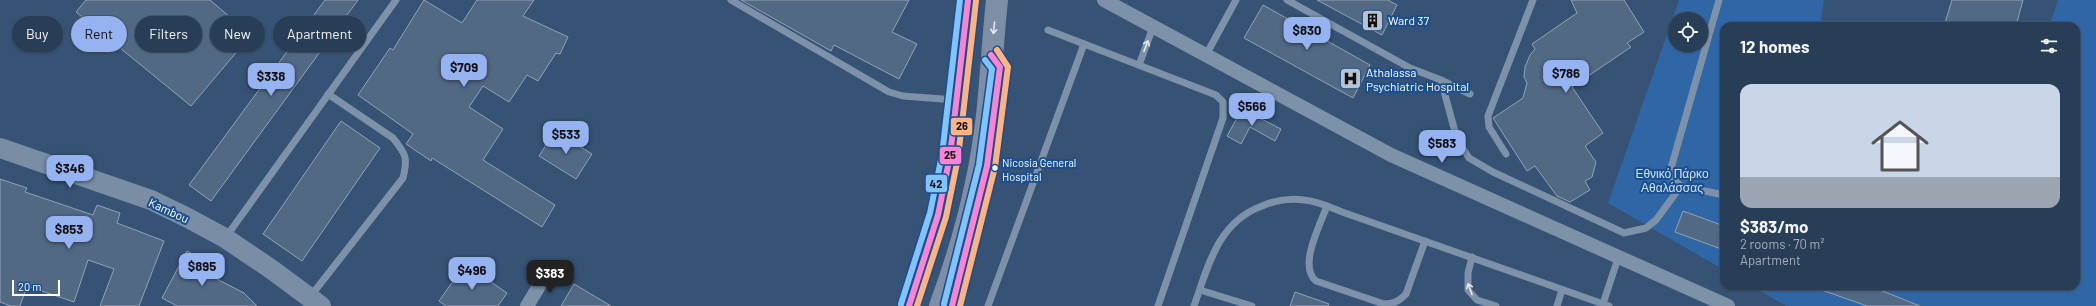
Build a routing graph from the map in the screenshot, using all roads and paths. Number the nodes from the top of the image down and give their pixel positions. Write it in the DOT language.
graph roads {
  1 [pos="396,0"];
  2 [pos="731,0"];
  3 [pos="968,0"];
  4 [pos="997,0"];
  5 [pos="1104,0"];
  6 [pos="1236,0"];
  7 [pos="1287,0"];
  8 [pos="1533,0"];
  9 [pos="1719,0"];
  10 [pos="1153,27"];
  11 [pos="1048,30"];
  12 [pos="1084,44"];
  13 [pos="991,55"];
  14 [pos="1206,55"];
  15 [pos="1139,65"];
  16 [pos="1441,80"];
  17 [pos="328,94"];
  18 [pos="1470,94"];
  19 [pos="958,100"];
  20 [pos="0,148"];
  21 [pos="1506,154"];
  22 [pos="1681,186"];
  23 [pos="1720,194"];
  24 [pos="1327,206"];
  25 [pos="225,238"];
  26 [pos="1425,241"];
  27 [pos="1472,257"];
  28 [pos="1618,258"];
  29 [pos="550,268"];
  30 [pos="1200,290"];
  31 [pos="1562,290"];
  32 [pos="315,302"];
  33 [pos="1606,305"];
  34 [pos="527,306"];
  35 [pos="909,306"];
  36 [pos="940,306"];
  37 [pos="952,306"];
  38 [pos="988,306"];
  39 [pos="1158,306"];
  40 [pos="1194,306"];
  41 [pos="1252,306"];
  42 [pos="1496,306"];
  43 [pos="1557,306"];
  44 [pos="1728,306"];
  1 -- 17 [label="lane"];
  2 -- 19 [label="lane"];
  3 -- 19 [label="main road"];
  4 -- 13 [label="main road, one-way"];
  5 -- 10 [label="street"];
  6 -- 14 [label="lane"];
  7 -- 16 [label="lane"];
  8 -- 21 [label="lane"];
  9 -- 22 [label="lane"];
  10 -- 14 [label="street"];
  15 -- 10 [label="lane, one-way"];
  11 -- 12 [label="lane"];
  12 -- 15 [label="lane"];
  12 -- 38 [label="lane"];
  13 -- 36 [label="main road"];
  13 -- 37 [label="lane"];
  14 -- 28 [label="street"];
  15 -- 39 [label="lane"];
  16 -- 18 [label="lane"];
  16 -- 22 [label="lane"];
  17 -- 25 [label="lane"];
  17 -- 32 [label="lane"];
  19 -- 35 [label="main road"];
  20 -- 25 [label="street, Kambou"];
  22 -- 23 [label="lane"];
  24 -- 26 [label="lane"];
  24 -- 26 [label="lane"];
  24 -- 30 [label="lane"];
  25 -- 32 [label="street, Kambou"];
  26 -- 27 [label="lane"];
  27 -- 31 [label="lane"];
  42 -- 27 [label="lane, one-way"];
  28 -- 33 [label="lane"];
  28 -- 44 [label="street"];
  29 -- 34 [label="street"];
  30 -- 40 [label="lane"];
  30 -- 41 [label="lane"];
  31 -- 33 [label="lane"];
  31 -- 43 [label="lane"];
}
